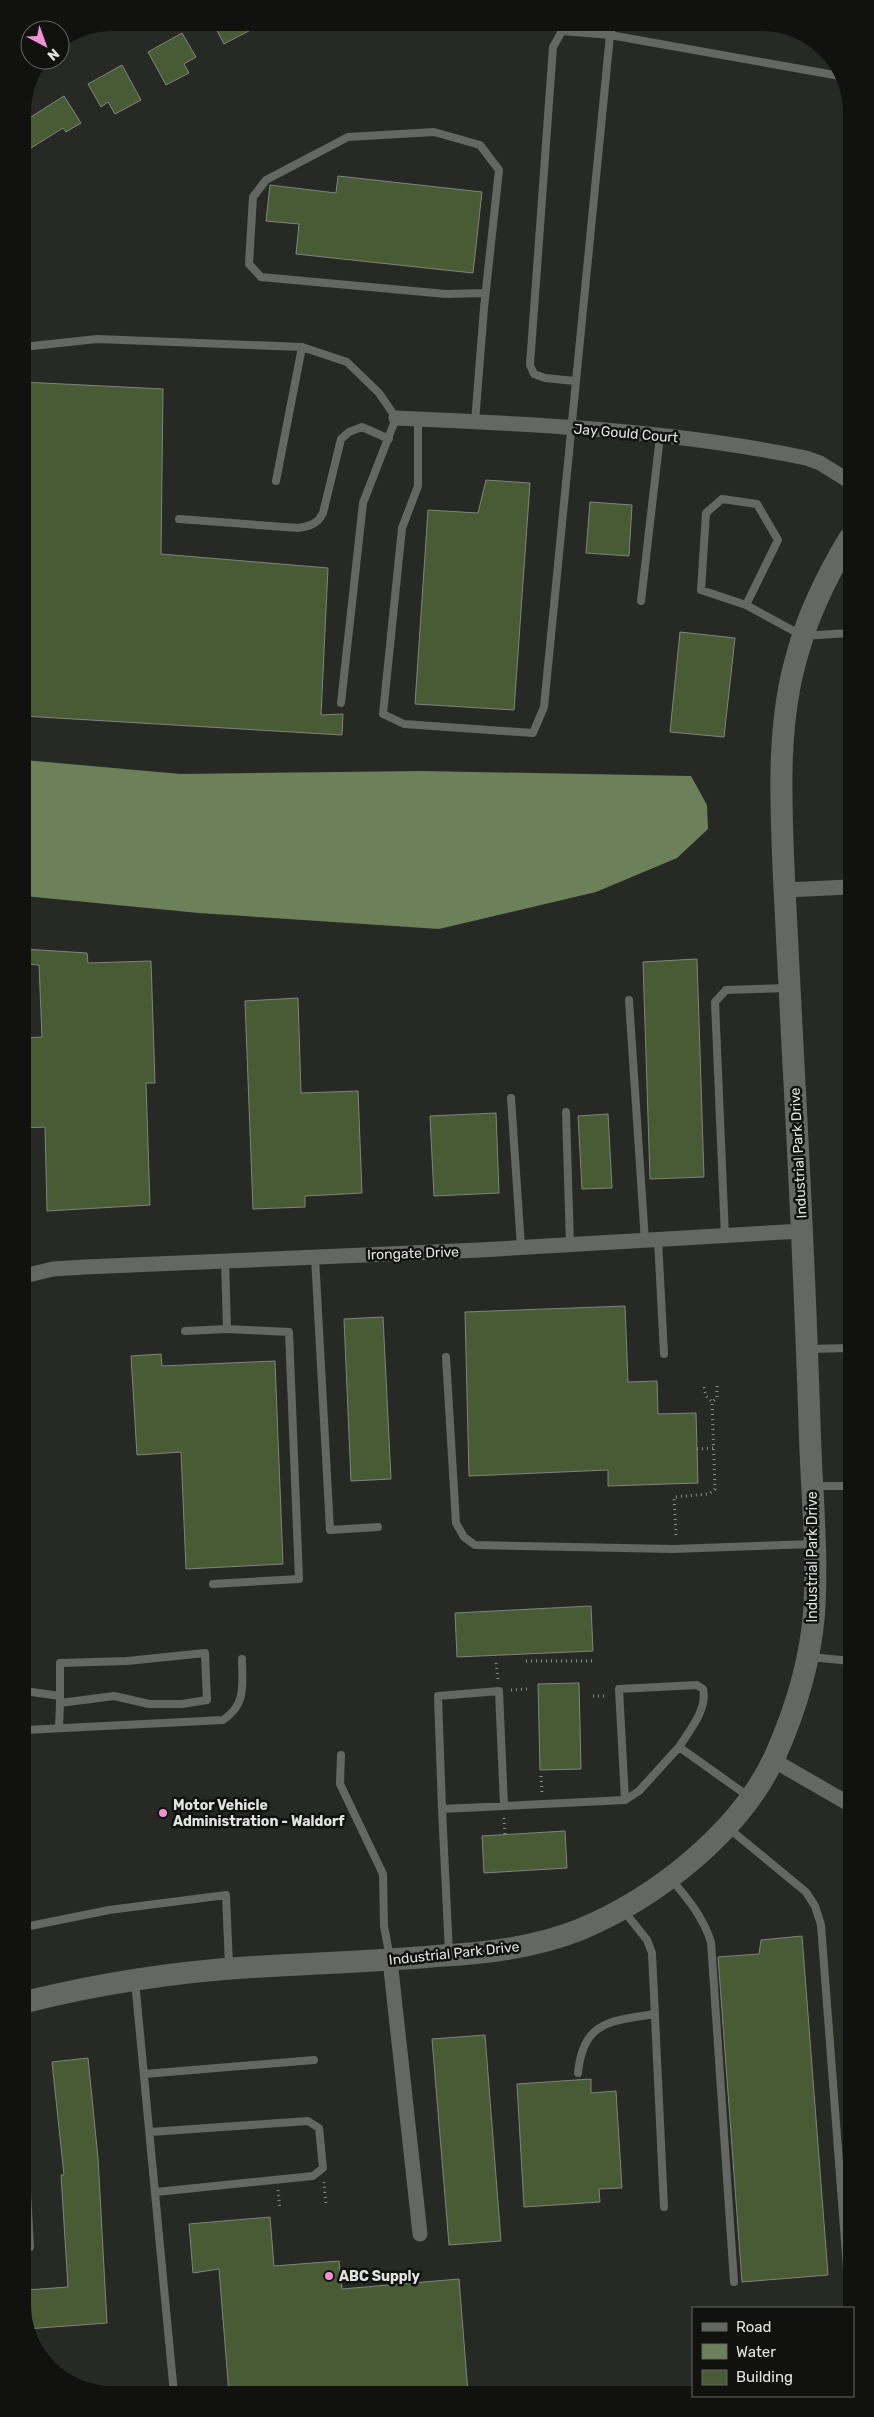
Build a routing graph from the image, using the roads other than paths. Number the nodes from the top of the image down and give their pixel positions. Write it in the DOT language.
graph roads {
  1 [pos="611,31"];
  2 [pos="610,35"];
  3 [pos="834,75"];
  4 [pos="485,294"];
  5 [pos="31,346"];
  6 [pos="302,347"];
  7 [pos="576,382"];
  8 [pos="396,418"];
  9 [pos="418,419"];
  10 [pos="475,422"];
  11 [pos="571,427"];
  12 [pos="660,436"];
  13 [pos="389,439"];
  14 [pos="843,477"];
  15 [pos="276,481"];
  16 [pos="179,519"];
  17 [pos="843,549"];
  18 [pos="641,601"];
  19 [pos="746,605"];
  20 [pos="843,634"];
  21 [pos="803,636"];
  22 [pos="342,702"];
  23 [pos="843,887"];
  24 [pos="785,890"];
  25 [pos="790,988"];
  26 [pos="629,1000"];
  27 [pos="511,1098"];
  28 [pos="566,1112"];
  29 [pos="802,1231"];
  30 [pos="725,1236"];
  31 [pos="651,1240"];
  32 [pos="570,1244"];
  33 [pos="521,1248"];
  34 [pos="315,1256"];
  35 [pos="225,1260"];
  36 [pos="31,1274"];
  37 [pos="227,1330"];
  38 [pos="185,1331"];
  39 [pos="843,1348"];
  40 [pos="807,1350"];
  41 [pos="664,1354"];
  42 [pos="446,1357"];
  43 [pos="812,1486"];
  44 [pos="843,1486"];
  45 [pos="378,1527"];
  46 [pos="814,1544"];
  47 [pos="213,1584"];
  48 [pos="807,1657"];
  49 [pos="242,1659"];
  50 [pos="843,1660"];
  51 [pos="31,1692"];
  52 [pos="60,1699"];
  53 [pos="59,1728"];
  54 [pos="31,1730"];
  55 [pos="679,1747"];
  56 [pos="341,1755"];
  57 [pos="774,1760"];
  58 [pos="843,1797"];
  59 [pos="750,1798"];
  60 [pos="625,1800"];
  61 [pos="504,1806"];
  62 [pos="442,1809"];
  63 [pos="726,1826"];
  64 [pos="670,1877"];
  65 [pos="622,1908"];
  66 [pos="31,1926"];
  67 [pos="449,1956"];
  68 [pos="390,1960"];
  69 [pos="229,1968"];
  70 [pos="135,1979"];
  71 [pos="31,2001"];
  72 [pos="655,2014"];
  73 [pos="314,2060"];
  74 [pos="578,2073"];
  75 [pos="144,2074"];
  76 [pos="150,2132"];
  77 [pos="156,2192"];
  78 [pos="664,2207"];
  79 [pos="843,2215"];
  80 [pos="420,2234"];
  81 [pos="734,2282"];
  82 [pos="173,2386"];
  1 -- 2 [label="lane"];
  2 -- 3 [label="lane"];
  2 -- 7 [label="lane"];
  2 -- 7 [label="lane"];
  4 -- 4 [label="lane"];
  4 -- 10 [label="lane"];
  5 -- 6 [label="lane"];
  6 -- 8 [label="lane"];
  6 -- 15 [label="lane"];
  7 -- 11 [label="lane"];
  8 -- 9 [label="street, Jay Gould Court"];
  8 -- 13 [label="lane"];
  9 -- 10 [label="street, Jay Gould Court"];
  9 -- 11 [label="lane"];
  10 -- 11 [label="street, Jay Gould Court"];
  11 -- 12 [label="street, Jay Gould Court"];
  12 -- 14 [label="street, Jay Gould Court"];
  12 -- 18 [label="lane"];
  13 -- 16 [label="lane"];
  13 -- 22 [label="lane"];
  17 -- 21 [label="street, Industrial Park Drive"];
  19 -- 19 [label="lane"];
  19 -- 21 [label="lane"];
  20 -- 21 [label="lane"];
  21 -- 24 [label="street, Industrial Park Drive"];
  23 -- 24 [label="street"];
  24 -- 25 [label="street, Industrial Park Drive"];
  25 -- 29 [label="street, Industrial Park Drive"];
  25 -- 30 [label="lane"];
  26 -- 31 [label="lane"];
  27 -- 33 [label="lane"];
  28 -- 32 [label="lane"];
  29 -- 30 [label="street, Irongate Drive"];
  29 -- 40 [label="street, Industrial Park Drive"];
  30 -- 31 [label="street, Irongate Drive"];
  31 -- 32 [label="street, Irongate Drive"];
  31 -- 41 [label="lane"];
  32 -- 33 [label="street, Irongate Drive"];
  33 -- 34 [label="street, Irongate Drive"];
  34 -- 35 [label="street, Irongate Drive"];
  34 -- 45 [label="lane"];
  35 -- 36 [label="street, Irongate Drive"];
  35 -- 37 [label="lane"];
  37 -- 38 [label="lane"];
  37 -- 47 [label="lane"];
  39 -- 40 [label="lane"];
  40 -- 43 [label="street, Industrial Park Drive"];
  42 -- 46 [label="lane"];
  43 -- 44 [label="lane"];
  43 -- 46 [label="street, Industrial Park Drive"];
  46 -- 48 [label="street, Industrial Park Drive"];
  48 -- 50 [label="lane"];
  48 -- 57 [label="street, Industrial Park Drive"];
  49 -- 53 [label="lane"];
  51 -- 52 [label="lane"];
  52 -- 52 [label="lane"];
  52 -- 53 [label="lane"];
  53 -- 54 [label="lane"];
  55 -- 59 [label="lane"];
  55 -- 60 [label="lane"];
  55 -- 60 [label="lane"];
  56 -- 68 [label="lane"];
  57 -- 58 [label="street"];
  57 -- 59 [label="street, Industrial Park Drive"];
  59 -- 63 [label="street, Industrial Park Drive"];
  60 -- 61 [label="lane"];
  61 -- 62 [label="lane"];
  61 -- 62 [label="lane"];
  62 -- 67 [label="lane"];
  63 -- 64 [label="street, Industrial Park Drive"];
  63 -- 79 [label="lane"];
  64 -- 65 [label="street, Industrial Park Drive"];
  64 -- 81 [label="lane"];
  65 -- 67 [label="street, Industrial Park Drive"];
  65 -- 72 [label="lane"];
  66 -- 69 [label="lane"];
  67 -- 68 [label="street, Industrial Park Drive"];
  68 -- 69 [label="street, Industrial Park Drive"];
  68 -- 80 [label="street"];
  69 -- 70 [label="street, Industrial Park Drive"];
  70 -- 71 [label="street, Industrial Park Drive"];
  70 -- 75 [label="lane"];
  72 -- 74 [label="lane"];
  72 -- 78 [label="lane"];
  73 -- 75 [label="lane"];
  75 -- 76 [label="lane"];
  76 -- 77 [label="lane"];
  76 -- 77 [label="lane"];
  77 -- 82 [label="lane"];
}
